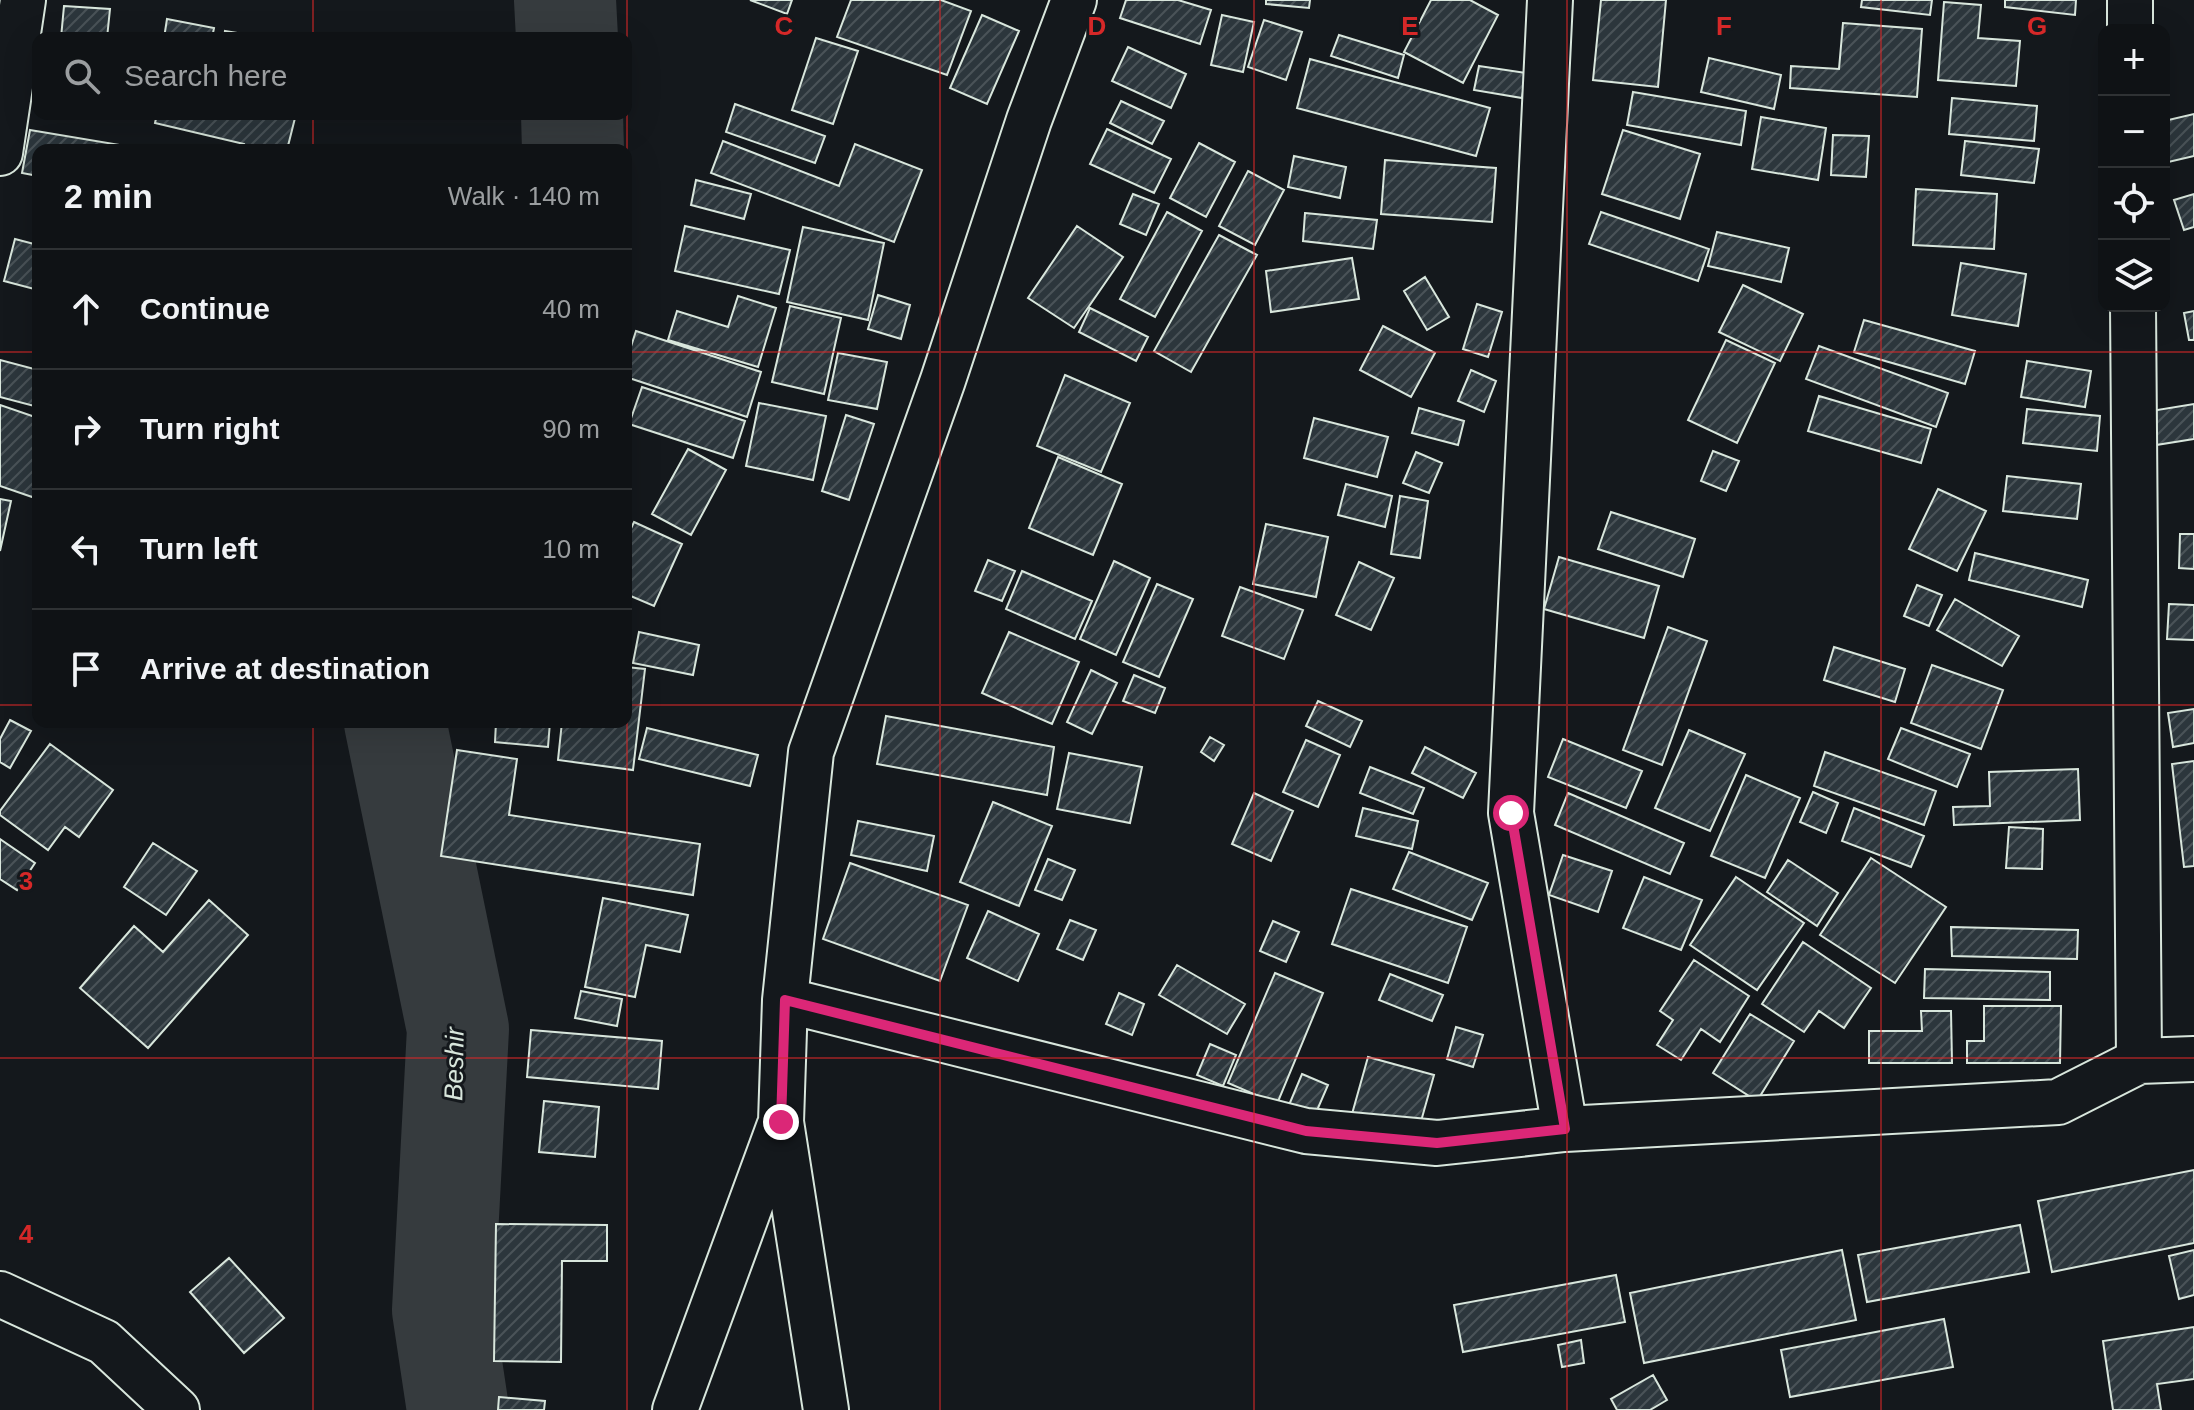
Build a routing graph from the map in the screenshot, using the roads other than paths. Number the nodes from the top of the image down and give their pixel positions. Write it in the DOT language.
graph roads {
  1 [pos="23,0"];
  2 [pos="1074,0"];
  3 [pos="1550,0"];
  4 [pos="2130,0"];
  5 [pos="2130,24"];
  6 [pos="0,153"];
  7 [pos="2133,312"];
  8 [pos="785,1000"];
  9 [pos="2194,1059"];
  10 [pos="2139,1061"];
  11 [pos="781,1122"];
  12 [pos="1565,1129"];
  13 [pos="0,1294"];
  14 [pos="177,1410"];
  15 [pos="675,1410"];
  16 [pos="826,1410"];
  1 -- 6 [label="street"];
  2 -- 8 [label="street"];
  3 -- 12 [label="street"];
  4 -- 5 [label="street"];
  7 -- 10 [label="street"];
  8 -- 11 [label="street"];
  8 -- 12 [label="street"];
  9 -- 10 [label="street"];
  10 -- 12 [label="street"];
  11 -- 15 [label="street"];
  11 -- 16 [label="street"];
  13 -- 14 [label="street"];
}
